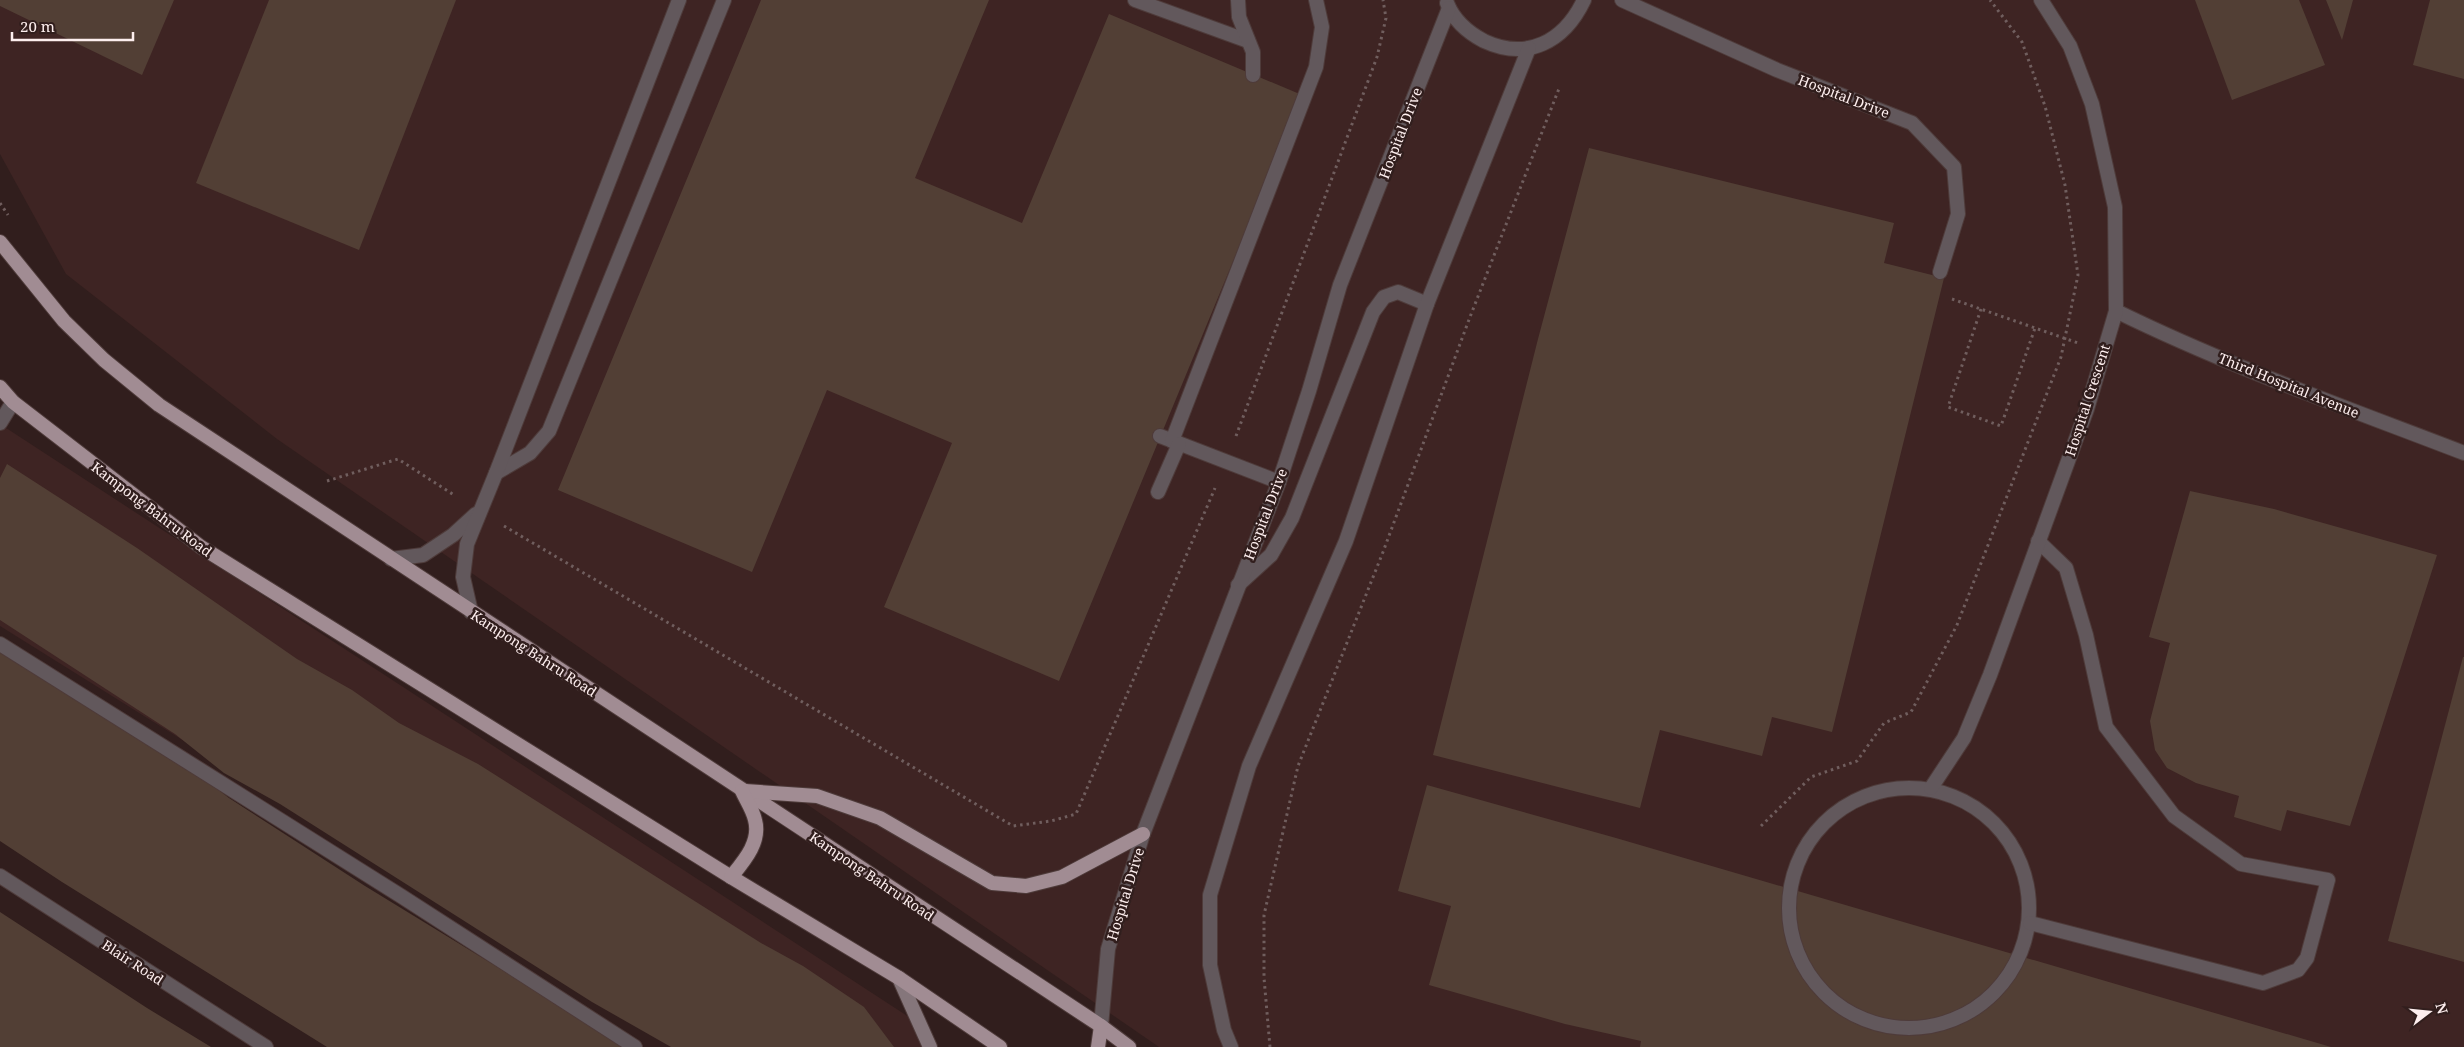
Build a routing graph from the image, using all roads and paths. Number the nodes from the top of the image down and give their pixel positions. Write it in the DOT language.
graph roads {
  1 [pos="679,0"];
  2 [pos="724,0"];
  3 [pos="1135,0"];
  4 [pos="1238,0"];
  5 [pos="1316,0"];
  6 [pos="1383,0"];
  7 [pos="1584,0"];
  8 [pos="1622,0"];
  9 [pos="1990,0"];
  10 [pos="2041,0"];
  11 [pos="1447,4"];
  12 [pos="1248,41"];
  13 [pos="1529,48"];
  14 [pos="1253,75"];
  15 [pos="1560,86"];
  16 [pos="0,203"];
  17 [pos="9,216"];
  18 [pos="0,242"];
  19 [pos="1940,272"];
  20 [pos="1948,297"];
  21 [pos="1427,304"];
  22 [pos="1981,309"];
  23 [pos="2116,311"];
  24 [pos="2035,328"];
  25 [pos="2064,338"];
  26 [pos="2103,352"];
  27 [pos="1,389"];
  28 [pos="12,402"];
  29 [pos="0,423"];
  30 [pos="1171,440"];
  31 [pos="2464,452"];
  32 [pos="1227,461"];
  33 [pos="496,473"];
  34 [pos="1278,482"];
  35 [pos="318,484"];
  36 [pos="1158,492"];
  37 [pos="480,511"];
  38 [pos="2038,541"];
  39 [pos="391,559"];
  40 [pos="1237,585"];
  41 [pos="471,612"];
  42 [pos="0,644"];
  43 [pos="1932,788"];
  44 [pos="742,791"];
  45 [pos="1761,826"];
  46 [pos="1143,834"];
  47 [pos="0,876"];
  48 [pos="731,877"];
  49 [pos="2030,923"];
  50 [pos="900,978"];
  51 [pos="1100,1026"];
  52 [pos="266,1047"];
  53 [pos="635,1047"];
  54 [pos="930,1047"];
  55 [pos="1000,1047"];
  56 [pos="1098,1047"];
  57 [pos="1129,1047"];
  58 [pos="1231,1047"];
  59 [pos="1270,1047"];
  1 -- 33 [label="street"];
  2 -- 33 [label="street"];
  3 -- 12 [label="street"];
  4 -- 12 [label="street"];
  5 -- 30 [label="street"];
  6 -- 32 [label="path"];
  7 -- 13 [label="street"];
  8 -- 19 [label="street, Hospital Drive"];
  9 -- 25 [label="path"];
  10 -- 23 [label="street, Hospital Crescent"];
  11 -- 13 [label="street"];
  11 -- 34 [label="street, Hospital Drive"];
  12 -- 14 [label="street"];
  13 -- 21 [label="street"];
  15 -- 59 [label="path"];
  16 -- 17 [label="path"];
  18 -- 39 [label="main road, Kampong Bahru Road"];
  20 -- 22 [label="path"];
  21 -- 40 [label="street"];
  21 -- 58 [label="street"];
  22 -- 24 [label="path"];
  22 -- 24 [label="path"];
  23 -- 26 [label="street, Hospital Crescent"];
  23 -- 31 [label="street, Third Hospital Avenue"];
  24 -- 25 [label="path"];
  25 -- 26 [label="path"];
  25 -- 45 [label="path"];
  26 -- 38 [label="street, Hospital Crescent"];
  27 -- 28 [label="main road, Kampong Bahru Road"];
  28 -- 29 [label="street"];
  28 -- 48 [label="main road, Kampong Bahru Road"];
  30 -- 32 [label="street"];
  30 -- 36 [label="street"];
  32 -- 34 [label="street"];
  32 -- 37 [label="path"];
  33 -- 37 [label="street"];
  34 -- 40 [label="street, Hospital Drive"];
  35 -- 37 [label="path"];
  37 -- 39 [label="street"];
  37 -- 41 [label="street"];
  38 -- 43 [label="street, Hospital Crescent"];
  38 -- 49 [label="street"];
  39 -- 41 [label="main road, Kampong Bahru Road"];
  40 -- 46 [label="street, Hospital Drive"];
  41 -- 44 [label="main road, Kampong Bahru Road"];
  42 -- 53 [label="street"];
  43 -- 49 [label="street"];
  43 -- 49 [label="street"];
  44 -- 46 [label="main road"];
  44 -- 48 [label="main road"];
  44 -- 51 [label="main road, Kampong Bahru Road"];
  46 -- 51 [label="street, Hospital Drive"];
  47 -- 52 [label="street, Blair Road"];
  48 -- 50 [label="main road, Kampong Bahru Road"];
  50 -- 54 [label="main road"];
  50 -- 55 [label="main road, Kampong Bahru Road"];
  51 -- 56 [label="main road"];
  51 -- 57 [label="main road, Kampong Bahru Road"];
}
